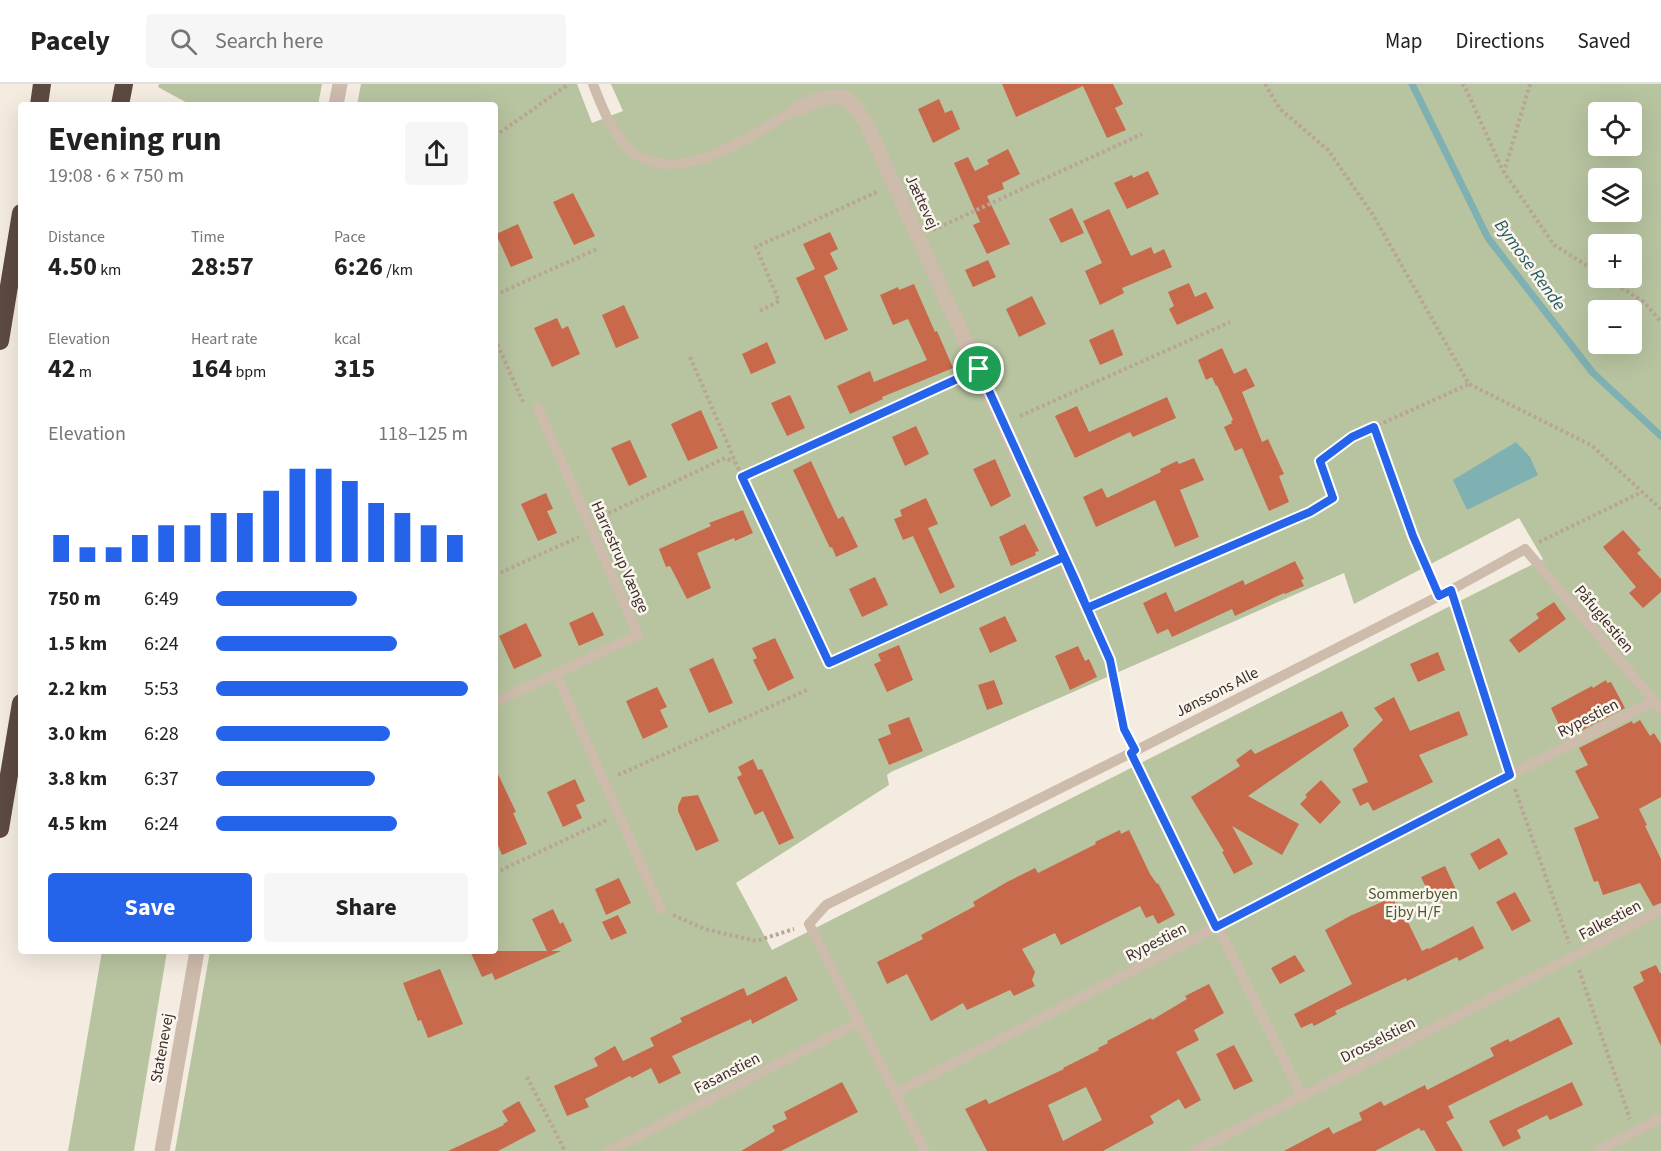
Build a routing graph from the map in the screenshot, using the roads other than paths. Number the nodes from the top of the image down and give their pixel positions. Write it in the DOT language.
graph roads {
  1 [pos="42,84"];
  2 [pos="124,84"];
  3 [pos="340,84"];
  4 [pos="593,84"];
  5 [pos="39,102"];
  6 [pos="121,102"];
  7 [pos="337,102"];
  8 [pos="796,110"];
  9 [pos="18,231"];
  10 [pos="0,341"];
  11 [pos="538,408"];
  12 [pos="1525,549"];
  13 [pos="1087,608"];
  14 [pos="556,674"];
  15 [pos="498,701"];
  16 [pos="1657,705"];
  17 [pos="18,721"];
  18 [pos="1133,752"];
  19 [pos="0,829"];
  20 [pos="661,909"];
  21 [pos="1661,910"];
  22 [pos="1216,927"];
  23 [pos="195,954"];
  24 [pos="1574,956"];
  25 [pos="859,1022"];
  26 [pos="896,1093"];
  27 [pos="1302,1096"];
  28 [pos="1661,1119"];
  29 [pos="162,1151"];
  30 [pos="609,1151"];
  31 [pos="925,1151"];
  32 [pos="1195,1151"];
  33 [pos="1598,1151"];
  1 -- 5 [label="highway"];
  2 -- 6 [label="highway"];
  3 -- 7 [label="street"];
  4 -- 8 [label="lane, Jættevej"];
  8 -- 13 [label="street, Jættevej"];
  9 -- 10 [label="highway"];
  11 -- 14 [label="lane, Harrestrup Vænge"];
  12 -- 16 [label="lane, Påfuglestien"];
  12 -- 18 [label="lane, Jønssons Alle"];
  14 -- 15 [label="lane, Harrestrup Vænge"];
  14 -- 20 [label="lane"];
  16 -- 22 [label="lane, Rypestien"];
  17 -- 19 [label="highway"];
  18 -- 22 [label="lane"];
  18 -- 25 [label="lane, Jønssons Alle"];
  21 -- 24 [label="lane, Falkestien"];
  22 -- 26 [label="lane, Rypestien"];
  22 -- 27 [label="lane"];
  23 -- 29 [label="street, Statenevej"];
  24 -- 27 [label="lane, Drosselstien"];
  25 -- 26 [label="lane"];
  25 -- 30 [label="lane, Fasanstien"];
  26 -- 31 [label="lane"];
  27 -- 32 [label="lane, Drosselstien"];
  28 -- 33 [label="lane"];
}
